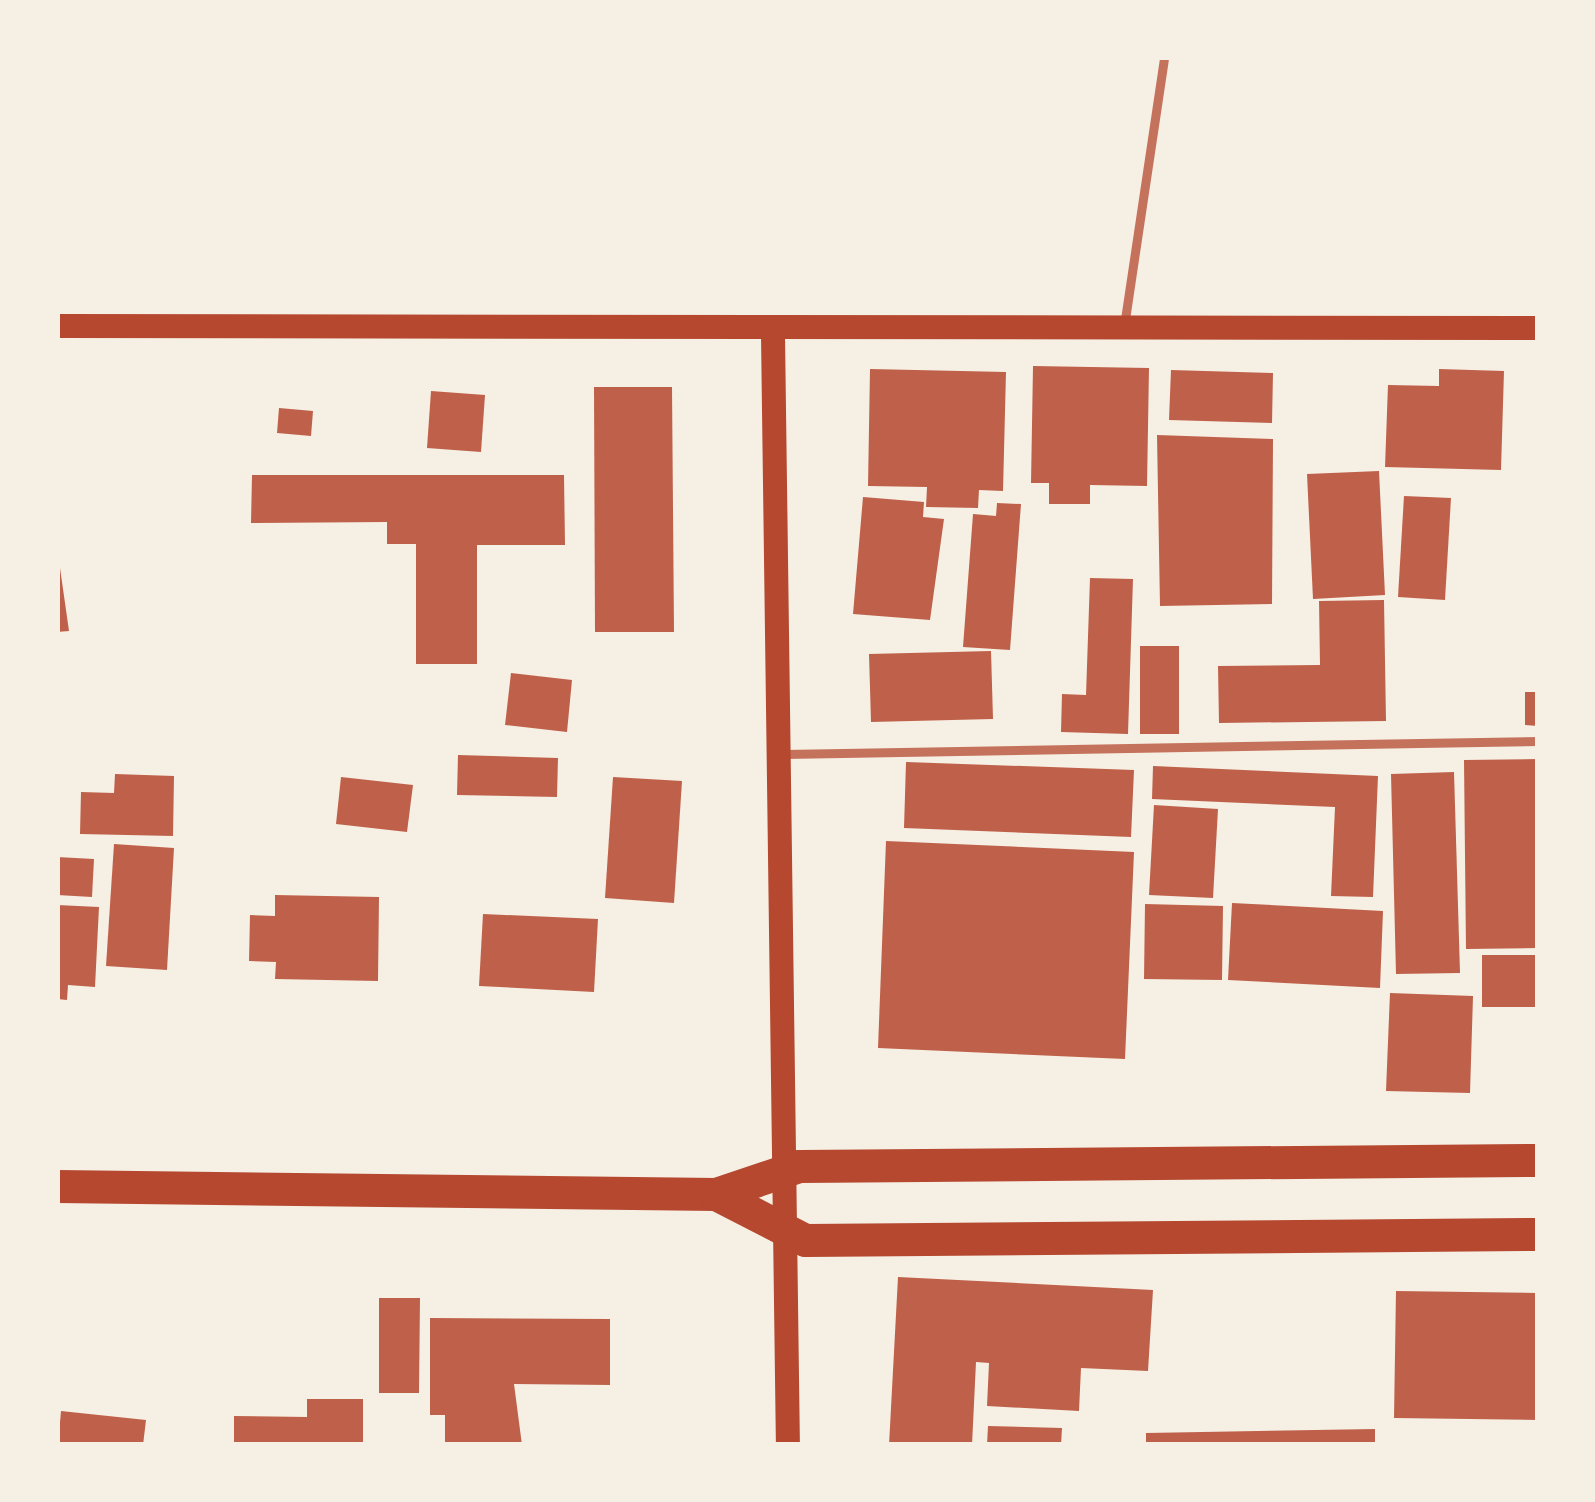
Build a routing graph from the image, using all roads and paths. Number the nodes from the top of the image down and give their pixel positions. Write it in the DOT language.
graph roads {
  1 [pos="1164,57"];
  2 [pos="57,326"];
  3 [pos="1538,328"];
  4 [pos="1123,332"];
  5 [pos="772,334"];
  6 [pos="1538,741"];
  7 [pos="784,754"];
  8 [pos="1538,1160"];
  9 [pos="785,1168"];
  10 [pos="57,1186"];
  11 [pos="716,1194"];
  12 [pos="1538,1234"];
  13 [pos="788,1238"];
  14 [pos="788,1445"];
  1 -- 4 [label="lane"];
  2 -- 5 [label="main road"];
  3 -- 4 [label="main road"];
  4 -- 5 [label="main road"];
  5 -- 7 [label="main road"];
  6 -- 7 [label="lane"];
  7 -- 9 [label="main road"];
  8 -- 9 [label="highway"];
  9 -- 11 [label="highway"];
  9 -- 13 [label="main road"];
  10 -- 11 [label="highway"];
  11 -- 13 [label="highway"];
  12 -- 13 [label="highway"];
  13 -- 14 [label="main road"];
}
